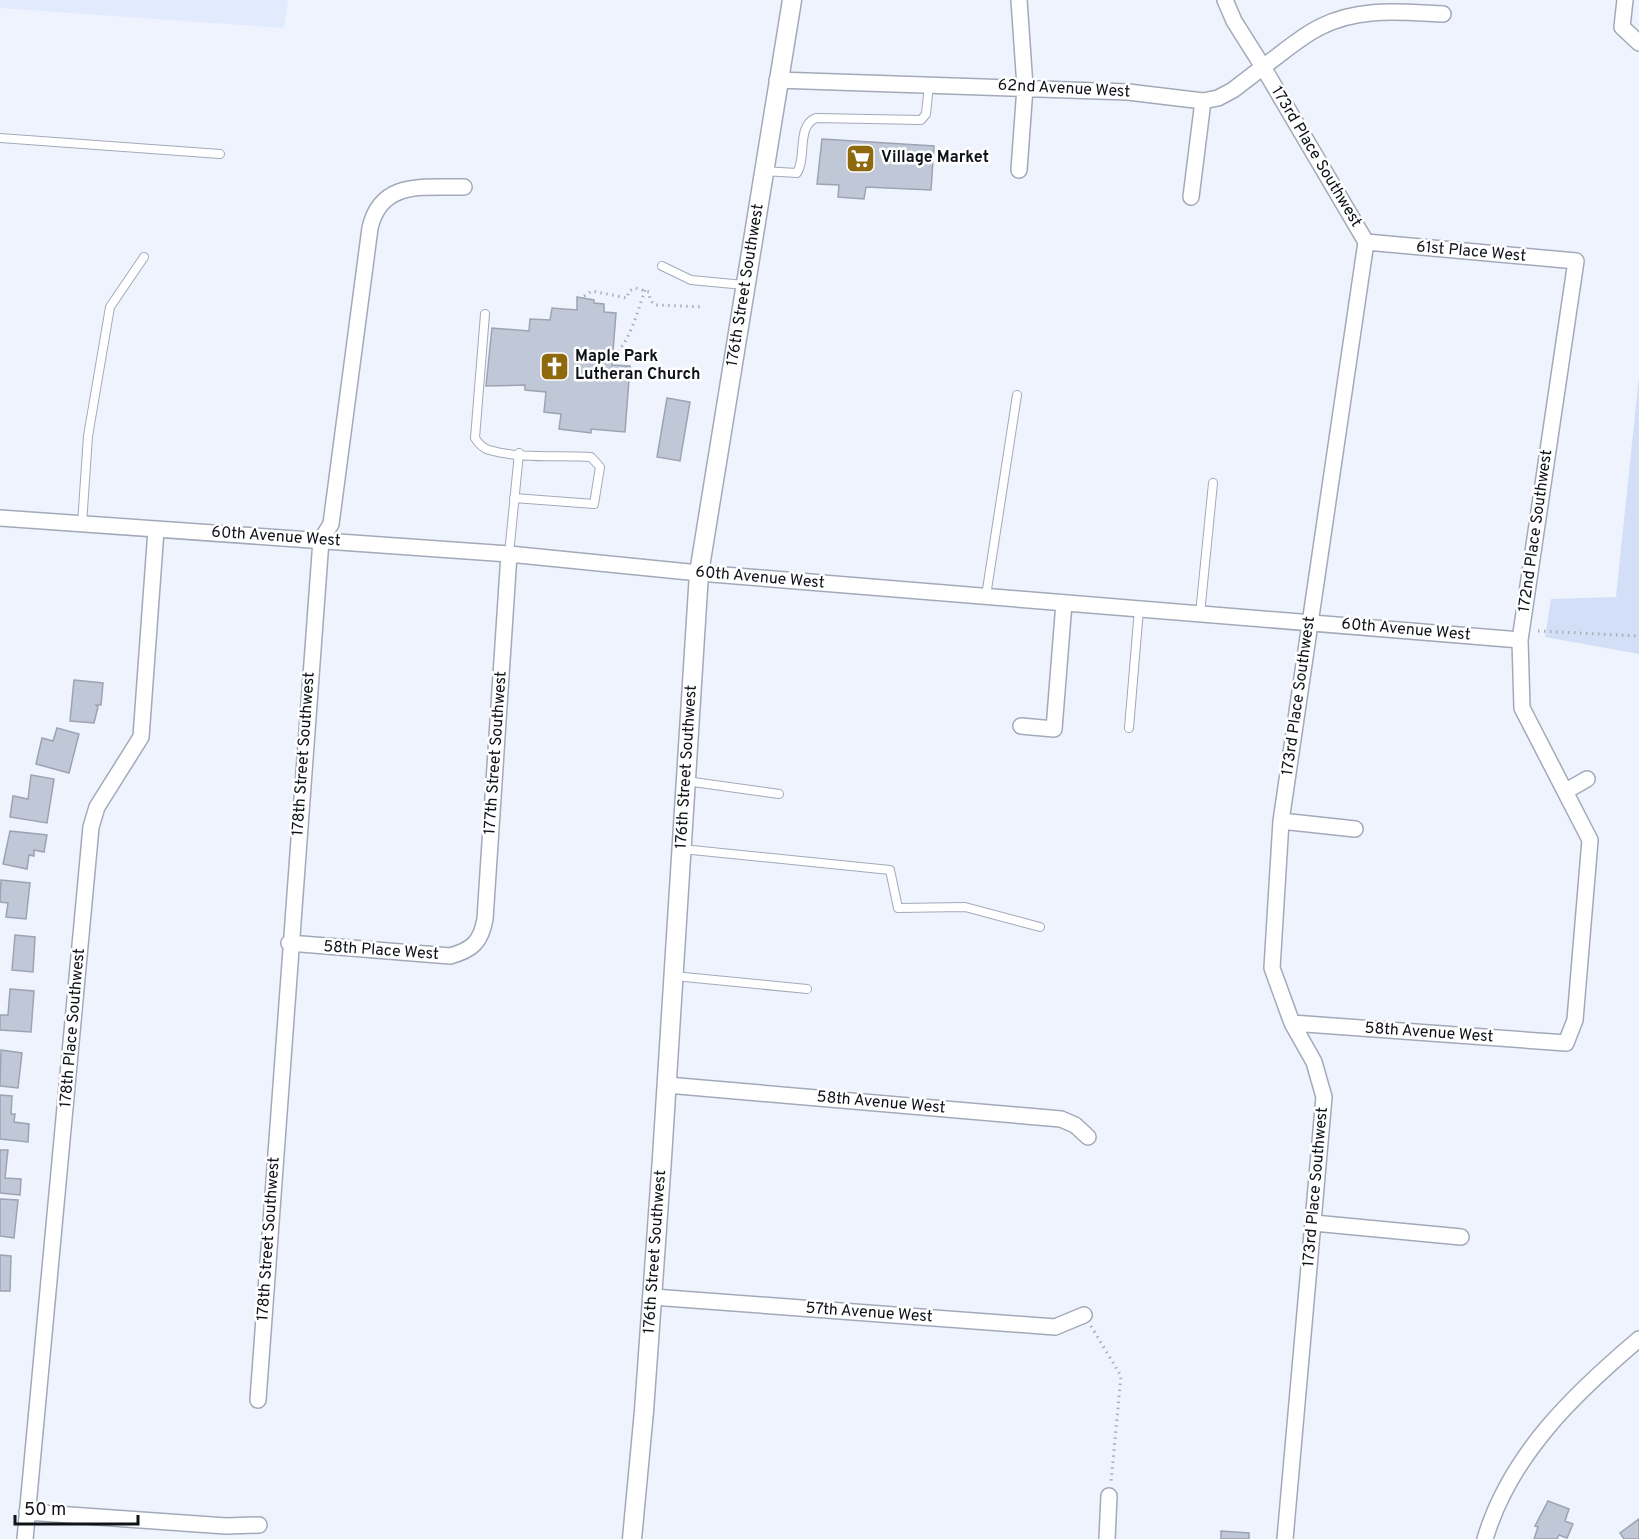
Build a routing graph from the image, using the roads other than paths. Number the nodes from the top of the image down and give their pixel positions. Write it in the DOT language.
graph roads {
  1 [pos="792,0"];
  2 [pos="1019,0"];
  3 [pos="1225,0"];
  4 [pos="1624,0"];
  5 [pos="1443,14"];
  6 [pos="1639,43"];
  7 [pos="1263,67"];
  8 [pos="777,80"];
  9 [pos="928,84"];
  10 [pos="1025,87"];
  11 [pos="1203,101"];
  12 [pos="0,138"];
  13 [pos="220,154"];
  14 [pos="1019,170"];
  15 [pos="762,171"];
  16 [pos="464,187"];
  17 [pos="1191,197"];
  18 [pos="1366,242"];
  19 [pos="144,257"];
  20 [pos="1576,261"];
  21 [pos="662,266"];
  22 [pos="744,285"];
  23 [pos="485,314"];
  24 [pos="1017,395"];
  25 [pos="519,453"];
  26 [pos="1213,483"];
  27 [pos="514,498"];
  28 [pos="0,518"];
  29 [pos="82,524"];
  30 [pos="156,530"];
  31 [pos="321,540"];
  32 [pos="509,554"];
  33 [pos="699,573"];
  34 [pos="986,596"];
  35 [pos="1064,603"];
  36 [pos="1139,609"];
  37 [pos="1200,614"];
  38 [pos="1309,622"];
  39 [pos="1520,636"];
  40 [pos="1021,726"];
  41 [pos="1129,728"];
  42 [pos="1587,779"];
  43 [pos="686,781"];
  44 [pos="1566,791"];
  45 [pos="779,794"];
  46 [pos="1281,821"];
  47 [pos="1355,829"];
  48 [pos="682,849"];
  49 [pos="1040,927"];
  50 [pos="289,943"];
  51 [pos="472,948"];
  52 [pos="674,976"];
  53 [pos="807,989"];
  54 [pos="1292,1023"];
  55 [pos="1566,1043"];
  56 [pos="667,1085"];
  57 [pos="1088,1137"];
  58 [pos="1314,1223"];
  59 [pos="1461,1238"];
  60 [pos="652,1297"];
  61 [pos="1084,1315"];
  62 [pos="1639,1339"];
  63 [pos="258,1400"];
  64 [pos="1109,1496"];
  65 [pos="27,1512"];
  66 [pos="259,1526"];
  67 [pos="25,1539"];
  68 [pos="632,1539"];
  69 [pos="1107,1539"];
  70 [pos="1285,1539"];
  71 [pos="1485,1539"];
  1 -- 8 [label="street, 176th Street Southwest"];
  2 -- 10 [label="street"];
  3 -- 7 [label="street"];
  4 -- 6 [label="street"];
  5 -- 7 [label="street, 173rd Place Southwest"];
  7 -- 11 [label="street, 62nd Avenue West"];
  7 -- 18 [label="street, 173rd Place Southwest"];
  8 -- 9 [label="street, 62nd Avenue West"];
  8 -- 15 [label="street, 176th Street Southwest"];
  9 -- 10 [label="street, 62nd Avenue West"];
  9 -- 15 [label="lane"];
  10 -- 11 [label="street, 62nd Avenue West"];
  10 -- 14 [label="street"];
  11 -- 17 [label="street"];
  12 -- 13 [label="lane"];
  15 -- 22 [label="street, 176th Street Southwest"];
  16 -- 31 [label="street, 178th Street Southwest"];
  18 -- 20 [label="street, 61st Place West"];
  18 -- 38 [label="street, 173rd Place Southwest"];
  19 -- 29 [label="lane"];
  20 -- 39 [label="street, 172nd Place Southwest"];
  21 -- 22 [label="lane"];
  22 -- 33 [label="street, 176th Street Southwest"];
  23 -- 25 [label="lane"];
  24 -- 34 [label="lane"];
  25 -- 27 [label="lane"];
  25 -- 27 [label="lane"];
  26 -- 37 [label="lane"];
  27 -- 32 [label="lane"];
  28 -- 29 [label="street, 60th Avenue West"];
  29 -- 30 [label="street, 60th Avenue West"];
  30 -- 31 [label="street, 60th Avenue West"];
  30 -- 65 [label="street, 178th Place Southwest"];
  31 -- 32 [label="street, 60th Avenue West"];
  31 -- 50 [label="street, 178th Street Southwest"];
  32 -- 33 [label="street, 60th Avenue West"];
  32 -- 51 [label="street, 177th Street Southwest"];
  33 -- 34 [label="street, 60th Avenue West"];
  33 -- 43 [label="street, 176th Street Southwest"];
  34 -- 35 [label="street, 60th Avenue West"];
  35 -- 36 [label="street, 60th Avenue West"];
  35 -- 40 [label="street"];
  36 -- 37 [label="street, 60th Avenue West"];
  36 -- 41 [label="lane"];
  37 -- 38 [label="street, 60th Avenue West"];
  38 -- 39 [label="street, 60th Avenue West"];
  38 -- 46 [label="street, 173rd Place Southwest"];
  39 -- 44 [label="street, 172nd Place Southwest"];
  42 -- 44 [label="street"];
  43 -- 45 [label="lane"];
  43 -- 48 [label="street, 176th Street Southwest"];
  44 -- 55 [label="street, 172nd Place Southwest"];
  46 -- 47 [label="street"];
  46 -- 54 [label="street, 173rd Place Southwest"];
  48 -- 49 [label="lane"];
  48 -- 52 [label="street, 176th Street Southwest"];
  50 -- 51 [label="street, 58th Place West"];
  50 -- 63 [label="street, 178th Street Southwest"];
  52 -- 53 [label="lane"];
  52 -- 56 [label="street, 176th Street Southwest"];
  54 -- 55 [label="street, 58th Avenue West"];
  54 -- 58 [label="street, 173rd Place Southwest"];
  56 -- 57 [label="street, 58th Avenue West"];
  56 -- 60 [label="street, 176th Street Southwest"];
  58 -- 59 [label="street"];
  58 -- 70 [label="street, 173rd Place Southwest"];
  60 -- 61 [label="street, 57th Avenue West"];
  60 -- 68 [label="street, 176th Street Southwest"];
  62 -- 71 [label="street"];
  64 -- 69 [label="street"];
  65 -- 66 [label="street"];
  65 -- 67 [label="street, 178th Place Southwest"];
}
